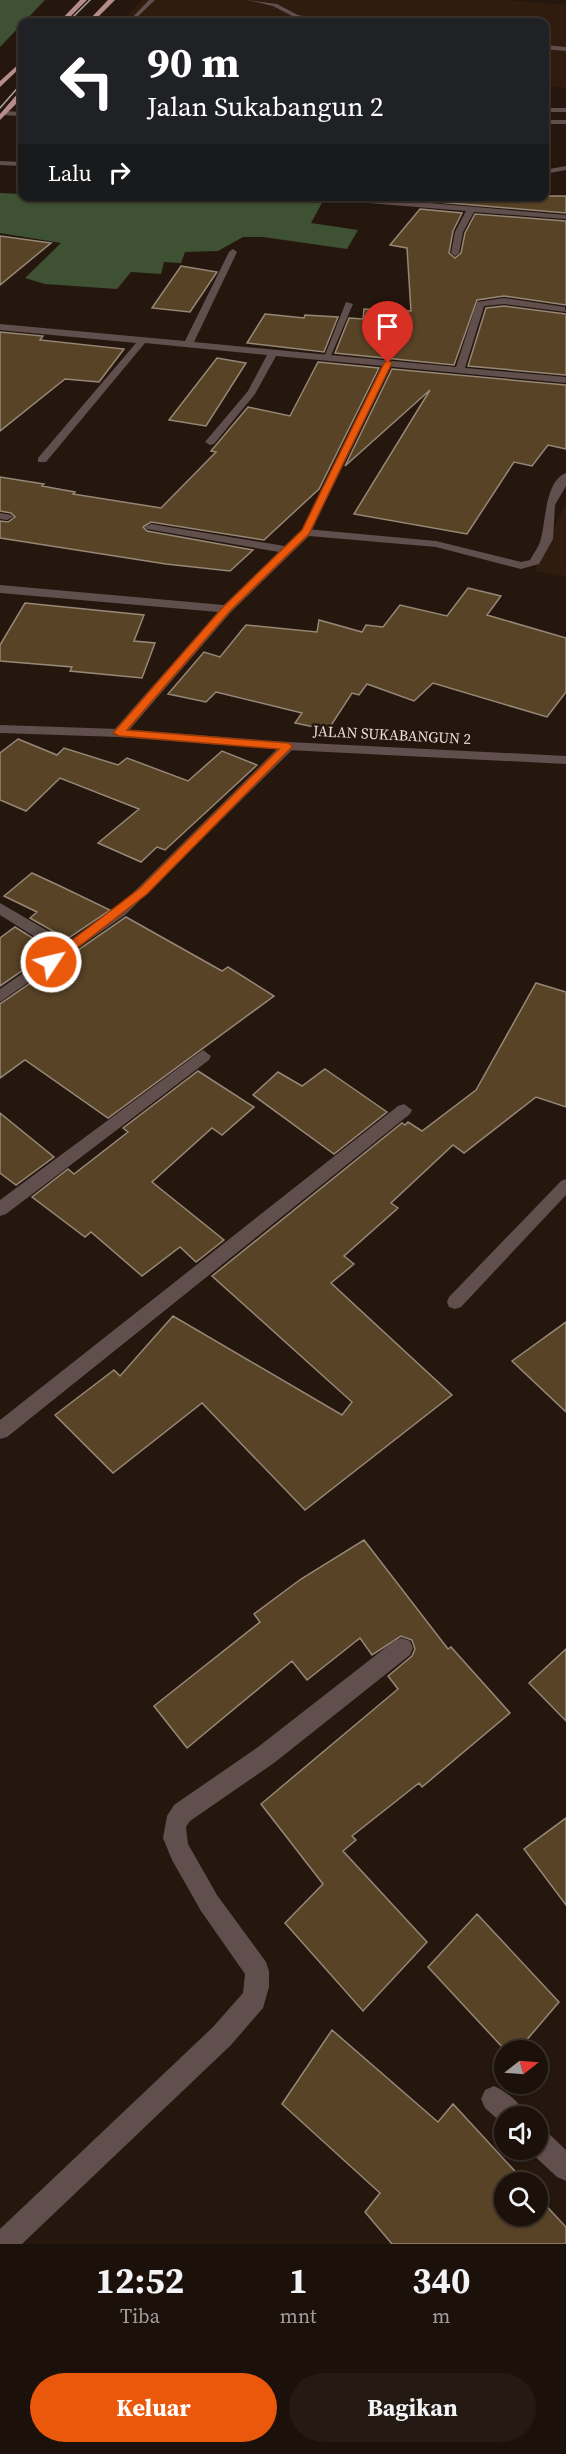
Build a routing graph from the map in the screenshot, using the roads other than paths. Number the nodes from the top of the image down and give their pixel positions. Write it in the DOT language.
graph roads {
  1 [pos="84,0"];
  2 [pos="112,0"];
  3 [pos="152,0"];
  4 [pos="250,0"];
  5 [pos="66,18"];
  6 [pos="94,18"];
  7 [pos="133,18"];
  8 [pos="308,18"];
  9 [pos="549,47"];
  10 [pos="566,49"];
  11 [pos="18,67"];
  12 [pos="0,86"];
  13 [pos="18,98"];
  14 [pos="549,110"];
  15 [pos="566,110"];
  16 [pos="18,114"];
  17 [pos="2,116"];
  18 [pos="549,122"];
  19 [pos="566,122"];
  20 [pos="0,163"];
  21 [pos="18,164"];
  22 [pos="566,168"];
  23 [pos="549,171"];
  24 [pos="369,201"];
  25 [pos="471,209"];
  26 [pos="566,217"];
  27 [pos="233,252"];
  28 [pos="455,253"];
  29 [pos="349,304"];
  30 [pos="565,310"];
  31 [pos="0,327"];
  32 [pos="141,342"];
  33 [pos="187,346"];
  34 [pos="273,353"];
  35 [pos="326,358"];
  36 [pos="388,363"];
  37 [pos="460,369"];
  38 [pos="566,380"];
  39 [pos="210,442"];
  40 [pos="42,460"];
  41 [pos="566,476"];
  42 [pos="550,505"];
  43 [pos="566,510"];
  44 [pos="152,527"];
  45 [pos="306,532"];
  46 [pos="286,550"];
  47 [pos="0,589"];
  48 [pos="227,609"];
  49 [pos="0,729"];
  50 [pos="119,733"];
  51 [pos="288,746"];
  52 [pos="566,760"];
  53 [pos="0,908"];
  54 [pos="68,950"];
  55 [pos="0,997"];
  56 [pos="203,1056"];
  57 [pos="404,1110"];
  58 [pos="566,1185"];
  59 [pos="0,1209"];
  60 [pos="455,1302"];
  61 [pos="0,1431"];
  62 [pos="402,1648"];
  63 [pos="494,2099"];
  64 [pos="502,2106"];
  65 [pos="548,2151"];
  66 [pos="566,2168"];
  67 [pos="3,2244"];
  1 -- 5 [label="highway"];
  2 -- 6 [label="highway"];
  3 -- 7 [label="lane"];
  4 -- 8 [label="lane"];
  9 -- 10 [label="lane"];
  11 -- 12 [label="highway"];
  13 -- 17 [label="highway"];
  14 -- 15 [label="street"];
  16 -- 17 [label="street"];
  18 -- 19 [label="street"];
  20 -- 21 [label="street"];
  22 -- 23 [label="street"];
  24 -- 25 [label="street"];
  25 -- 26 [label="street"];
  25 -- 28 [label="street"];
  27 -- 33 [label="street"];
  29 -- 35 [label="lane"];
  30 -- 37 [label="street"];
  31 -- 32 [label="street"];
  32 -- 33 [label="street"];
  32 -- 40 [label="street"];
  33 -- 34 [label="street"];
  34 -- 35 [label="street"];
  34 -- 39 [label="street"];
  35 -- 36 [label="street"];
  36 -- 37 [label="street"];
  36 -- 45 [label="lane"];
  37 -- 38 [label="street"];
  41 -- 42 [label="street"];
  42 -- 43 [label="street"];
  42 -- 45 [label="street"];
  44 -- 46 [label="street"];
  45 -- 46 [label="street"];
  46 -- 48 [label="street"];
  47 -- 48 [label="street"];
  48 -- 50 [label="street"];
  49 -- 50 [label="street, JALAN SUKABANGUN 2"];
  50 -- 51 [label="street, JALAN SUKABANGUN 2"];
  51 -- 52 [label="street, JALAN SUKABANGUN 2"];
  51 -- 54 [label="street"];
  53 -- 54 [label="street"];
  54 -- 55 [label="street"];
  56 -- 59 [label="street"];
  57 -- 61 [label="street"];
  58 -- 60 [label="lane"];
  62 -- 67 [label="street"];
  63 -- 64 [label="street"];
  65 -- 66 [label="street"];
}
